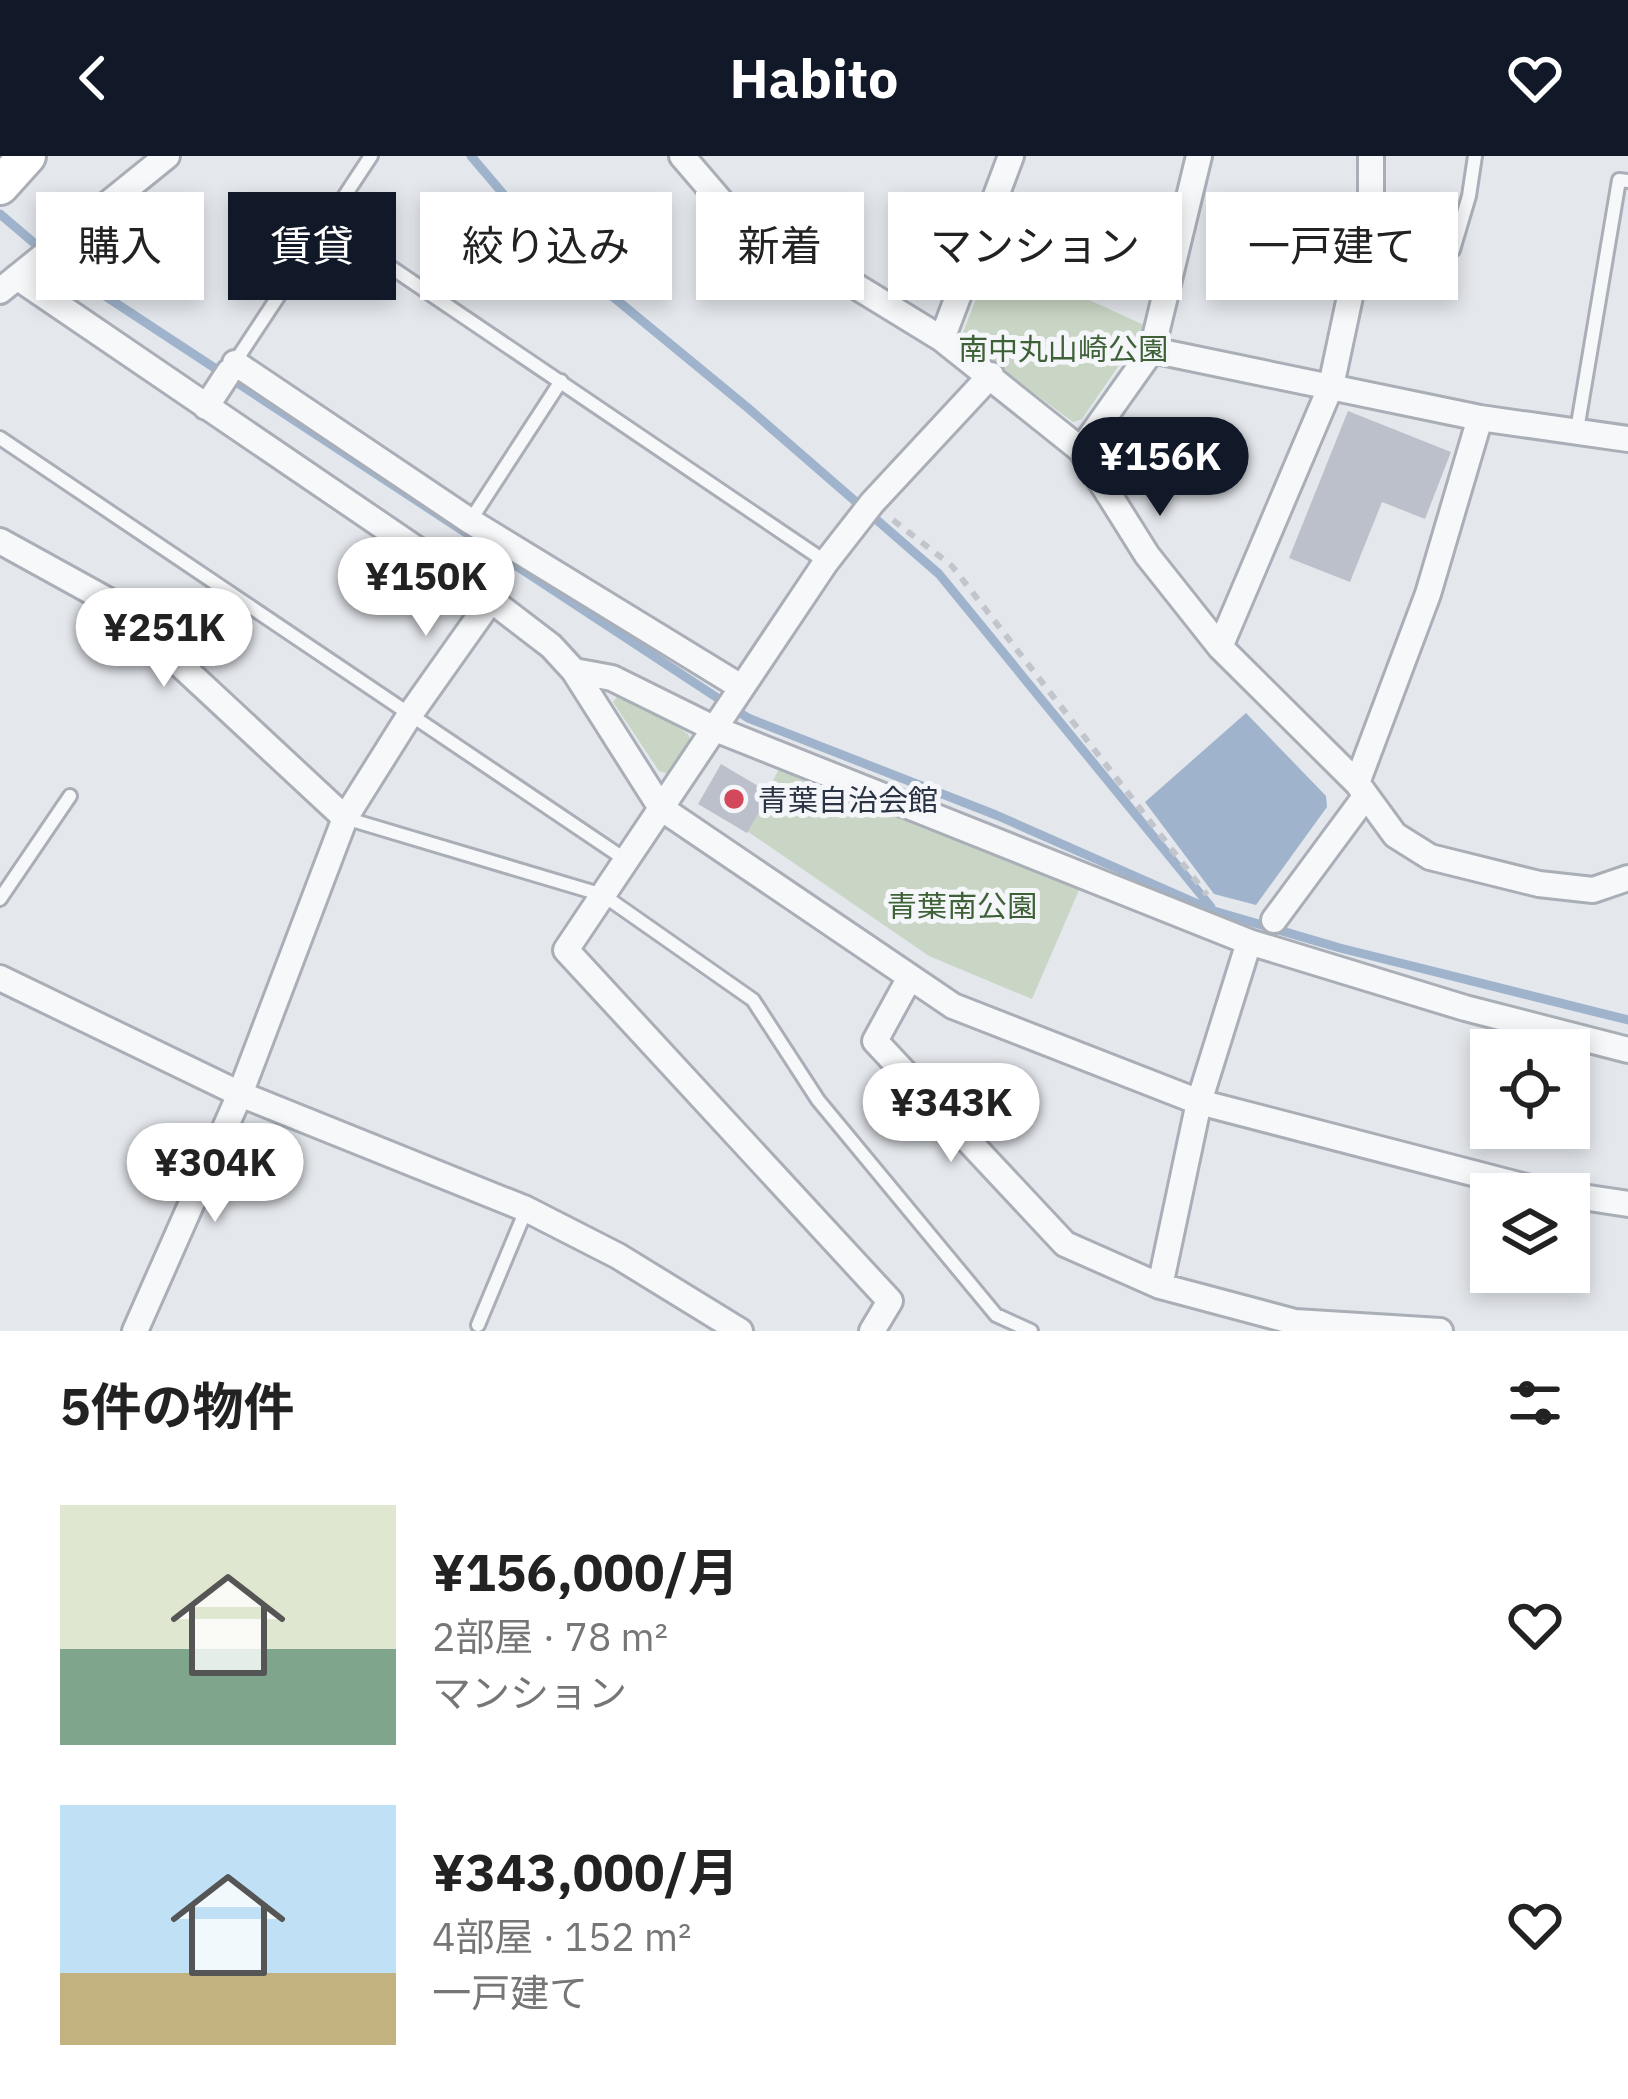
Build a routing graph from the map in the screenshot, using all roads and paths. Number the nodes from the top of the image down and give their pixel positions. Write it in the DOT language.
graph roads {
  1 [pos="27,156"];
  2 [pos="167,156"];
  3 [pos="371,156"];
  4 [pos="682,156"];
  5 [pos="1011,156"];
  6 [pos="1184,156"];
  7 [pos="1371,156"];
  8 [pos="1475,156"];
  9 [pos="1199,157"];
  10 [pos="1628,181"];
  11 [pos="0,186"];
  12 [pos="348,192"];
  13 [pos="1371,192"];
  14 [pos="1458,233"];
  15 [pos="396,270"];
  16 [pos="9,284"];
  17 [pos="277,300"];
  18 [pos="1349,300"];
  19 [pos="942,339"];
  20 [pos="1152,350"];
  21 [pos="232,368"];
  22 [pos="991,375"];
  23 [pos="561,381"];
  24 [pos="1331,386"];
  25 [pos="210,400"];
  26 [pos="1480,418"];
  27 [pos="1577,430"];
  28 [pos="0,438"];
  29 [pos="1628,439"];
  30 [pos="1082,450"];
  31 [pos="872,502"];
  32 [pos="470,521"];
  33 [pos="0,541"];
  34 [pos="826,562"];
  35 [pos="491,600"];
  36 [pos="1220,647"];
  37 [pos="574,671"];
  38 [pos="727,708"];
  39 [pos="411,713"];
  40 [pos="1361,790"];
  41 [pos="70,796"];
  42 [pos="661,808"];
  43 [pos="345,818"];
  44 [pos="627,861"];
  45 [pos="1628,878"];
  46 [pos="602,895"];
  47 [pos="0,899"];
  48 [pos="1214,904"];
  49 [pos="1274,920"];
  50 [pos="1249,942"];
  51 [pos="0,978"];
  52 [pos="909,979"];
  53 [pos="1628,1050"];
  54 [pos="240,1094"];
  55 [pos="1199,1102"];
  56 [pos="1472,1173"];
  57 [pos="1590,1198"];
  58 [pos="1628,1204"];
  59 [pos="526,1209"];
  60 [pos="1160,1286"];
  61 [pos="478,1324"];
  62 [pos="135,1331"];
  63 [pos="740,1331"];
  64 [pos="872,1331"];
  65 [pos="1031,1331"];
  66 [pos="1440,1331"];
  1 -- 11 [label="street"];
  2 -- 16 [label="street"];
  3 -- 12 [label="lane"];
  4 -- 19 [label="street"];
  5 -- 19 [label="street"];
  6 -- 9 [label="street"];
  7 -- 13 [label="street"];
  8 -- 14 [label="lane"];
  9 -- 20 [label="street"];
  10 -- 27 [label="lane"];
  15 -- 23 [label="lane"];
  16 -- 25 [label="street"];
  17 -- 21 [label="lane"];
  18 -- 24 [label="street"];
  19 -- 22 [label="street"];
  20 -- 24 [label="street"];
  20 -- 30 [label="street"];
  21 -- 25 [label="street"];
  21 -- 32 [label="street"];
  22 -- 30 [label="street"];
  22 -- 31 [label="street"];
  23 -- 32 [label="lane"];
  23 -- 34 [label="lane"];
  24 -- 26 [label="street"];
  24 -- 36 [label="street"];
  25 -- 35 [label="street"];
  26 -- 27 [label="street"];
  26 -- 40 [label="street"];
  27 -- 29 [label="street"];
  28 -- 39 [label="lane"];
  30 -- 36 [label="street"];
  31 -- 34 [label="street"];
  31 -- 48 [label="path"];
  32 -- 38 [label="street"];
  33 -- 43 [label="street"];
  34 -- 38 [label="street"];
  35 -- 37 [label="street"];
  35 -- 39 [label="street"];
  36 -- 40 [label="street"];
  37 -- 38 [label="street"];
  37 -- 42 [label="street"];
  38 -- 42 [label="street"];
  38 -- 50 [label="street"];
  39 -- 43 [label="street"];
  39 -- 44 [label="lane"];
  40 -- 45 [label="street"];
  40 -- 49 [label="street"];
  41 -- 47 [label="lane"];
  42 -- 44 [label="street"];
  42 -- 52 [label="street"];
  43 -- 46 [label="lane"];
  43 -- 54 [label="street"];
  44 -- 46 [label="street"];
  46 -- 64 [label="street"];
  46 -- 65 [label="lane"];
  50 -- 53 [label="street"];
  50 -- 55 [label="street"];
  51 -- 54 [label="street"];
  52 -- 55 [label="street"];
  52 -- 60 [label="street"];
  54 -- 59 [label="street"];
  54 -- 62 [label="street"];
  55 -- 56 [label="street"];
  55 -- 60 [label="street"];
  57 -- 58 [label="street"];
  59 -- 61 [label="lane"];
  59 -- 63 [label="street"];
  60 -- 66 [label="street"];
}
